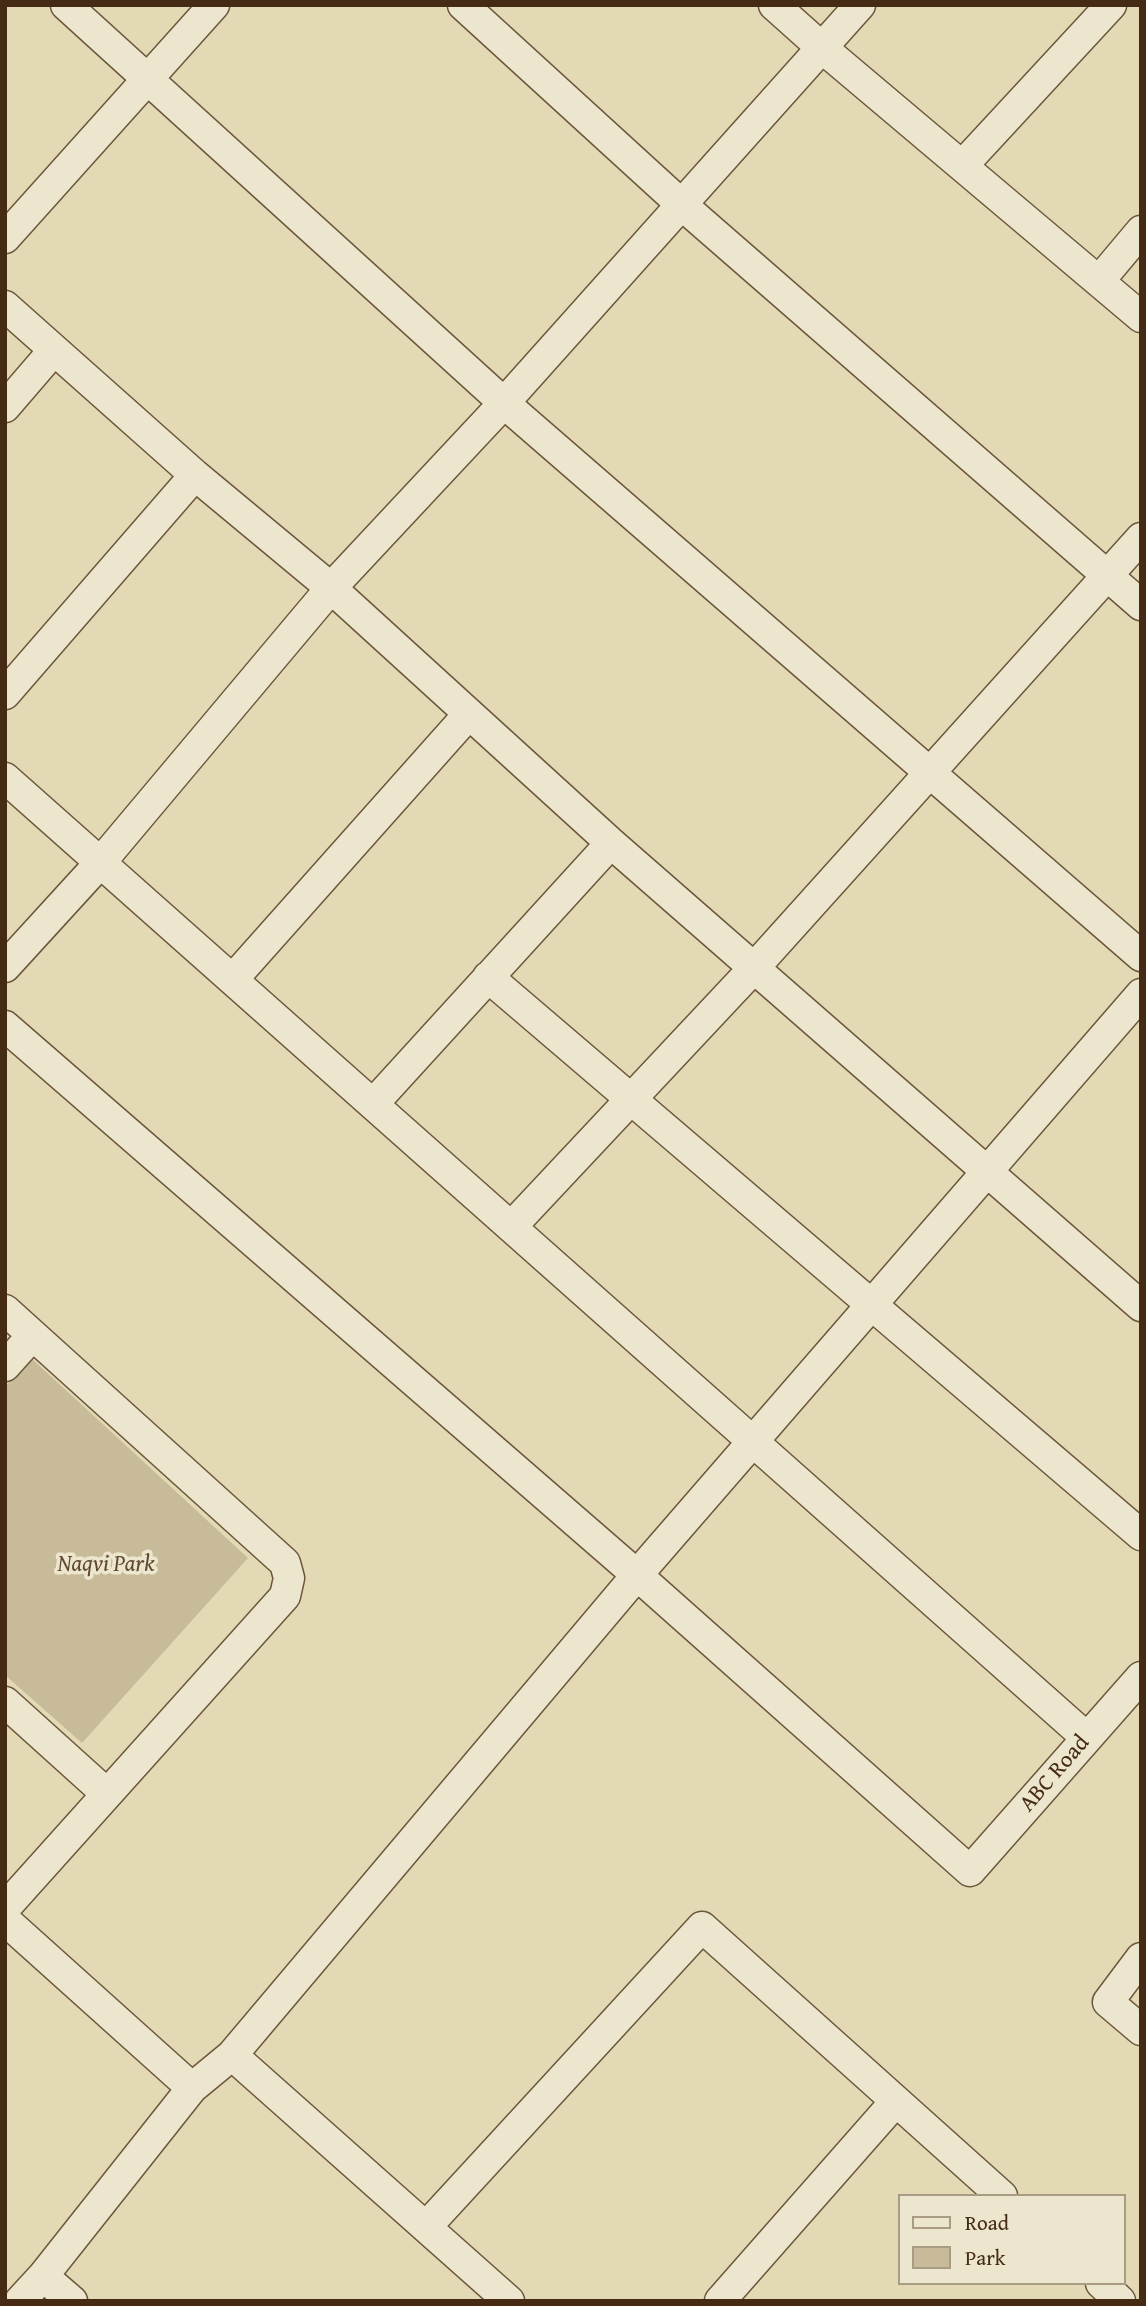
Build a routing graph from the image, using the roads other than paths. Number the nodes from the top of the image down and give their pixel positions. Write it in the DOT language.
graph roads {
  1 [pos="66,5"];
  2 [pos="214,5"];
  3 [pos="463,5"];
  4 [pos="774,5"];
  5 [pos="860,5"];
  6 [pos="1111,5"];
  7 [pos="821,47"];
  8 [pos="149,79"];
  9 [pos="962,166"];
  10 [pos="682,205"];
  11 [pos="1141,231"];
  12 [pos="5,238"];
  13 [pos="1099,281"];
  14 [pos="5,306"];
  15 [pos="1141,317"];
  16 [pos="54,350"];
  17 [pos="504,403"];
  18 [pos="5,407"];
  19 [pos="195,475"];
  20 [pos="1141,538"];
  21 [pos="1107,575"];
  22 [pos="331,588"];
  23 [pos="1141,605"];
  24 [pos="5,694"];
  25 [pos="468,715"];
  26 [pos="929,773"];
  27 [pos="5,778"];
  28 [pos="611,843"];
  29 [pos="100,863"];
  30 [pos="1141,956"];
  31 [pos="5,967"];
  32 [pos="754,968"];
  33 [pos="488,977"];
  34 [pos="233,979"];
  35 [pos="1141,995"];
  36 [pos="5,1026"];
  37 [pos="631,1099"];
  38 [pos="373,1104"];
  39 [pos="987,1171"];
  40 [pos="511,1227"];
  41 [pos="871,1305"];
  42 [pos="1141,1306"];
  43 [pos="5,1310"];
  44 [pos="32,1336"];
  45 [pos="5,1366"];
  46 [pos="752,1441"];
  47 [pos="1141,1535"];
  48 [pos="637,1574"];
  49 [pos="1141,1677"];
  50 [pos="5,1702"];
  51 [pos="1087,1738"];
  52 [pos="107,1794"];
  53 [pos="5,1908"];
  54 [pos="5,1920"];
  55 [pos="1141,1958"];
  56 [pos="1141,2030"];
  57 [pos="232,2055"];
  58 [pos="192,2088"];
  59 [pos="896,2101"];
  60 [pos="1000,2194"];
  61 [pos="426,2227"];
  62 [pos="43,2276"];
  63 [pos="1103,2285"];
  64 [pos="20,2301"];
  65 [pos="72,2301"];
  66 [pos="509,2301"];
  67 [pos="720,2301"];
  68 [pos="1120,2301"];
  1 -- 8 [label="street"];
  2 -- 8 [label="street"];
  3 -- 10 [label="street"];
  4 -- 7 [label="street"];
  5 -- 7 [label="street"];
  6 -- 9 [label="street"];
  7 -- 9 [label="street"];
  7 -- 10 [label="street"];
  8 -- 12 [label="street"];
  8 -- 17 [label="street"];
  9 -- 13 [label="street"];
  10 -- 17 [label="street"];
  10 -- 21 [label="street"];
  11 -- 13 [label="street"];
  13 -- 15 [label="street"];
  14 -- 16 [label="street"];
  16 -- 18 [label="street"];
  16 -- 19 [label="street"];
  17 -- 22 [label="street"];
  17 -- 26 [label="street"];
  19 -- 22 [label="street"];
  19 -- 24 [label="street"];
  20 -- 21 [label="street"];
  21 -- 23 [label="street"];
  21 -- 26 [label="street"];
  22 -- 25 [label="street"];
  22 -- 29 [label="street"];
  25 -- 28 [label="street"];
  25 -- 34 [label="street"];
  26 -- 30 [label="street"];
  26 -- 32 [label="street"];
  27 -- 29 [label="street"];
  28 -- 32 [label="street"];
  28 -- 33 [label="street"];
  29 -- 31 [label="street"];
  29 -- 34 [label="street"];
  32 -- 37 [label="street"];
  32 -- 39 [label="street"];
  33 -- 37 [label="street"];
  33 -- 38 [label="street"];
  34 -- 38 [label="street"];
  35 -- 39 [label="street"];
  36 -- 48 [label="street"];
  37 -- 40 [label="street"];
  37 -- 41 [label="street"];
  38 -- 40 [label="street"];
  39 -- 41 [label="street"];
  39 -- 42 [label="street"];
  40 -- 46 [label="street"];
  41 -- 46 [label="street"];
  41 -- 47 [label="street"];
  43 -- 44 [label="street"];
  44 -- 45 [label="street"];
  44 -- 52 [label="street"];
  46 -- 48 [label="street"];
  46 -- 51 [label="street"];
  48 -- 51 [label="street, ABC Road"];
  48 -- 57 [label="street"];
  49 -- 51 [label="street, ABC Road"];
  50 -- 52 [label="street"];
  52 -- 53 [label="street"];
  54 -- 58 [label="street"];
  55 -- 56 [label="street"];
  57 -- 58 [label="street"];
  57 -- 61 [label="street"];
  58 -- 62 [label="street"];
  59 -- 60 [label="street"];
  59 -- 61 [label="street"];
  59 -- 67 [label="street"];
  61 -- 66 [label="street"];
  62 -- 64 [label="street"];
  62 -- 65 [label="street"];
  63 -- 68 [label="street"];
}
